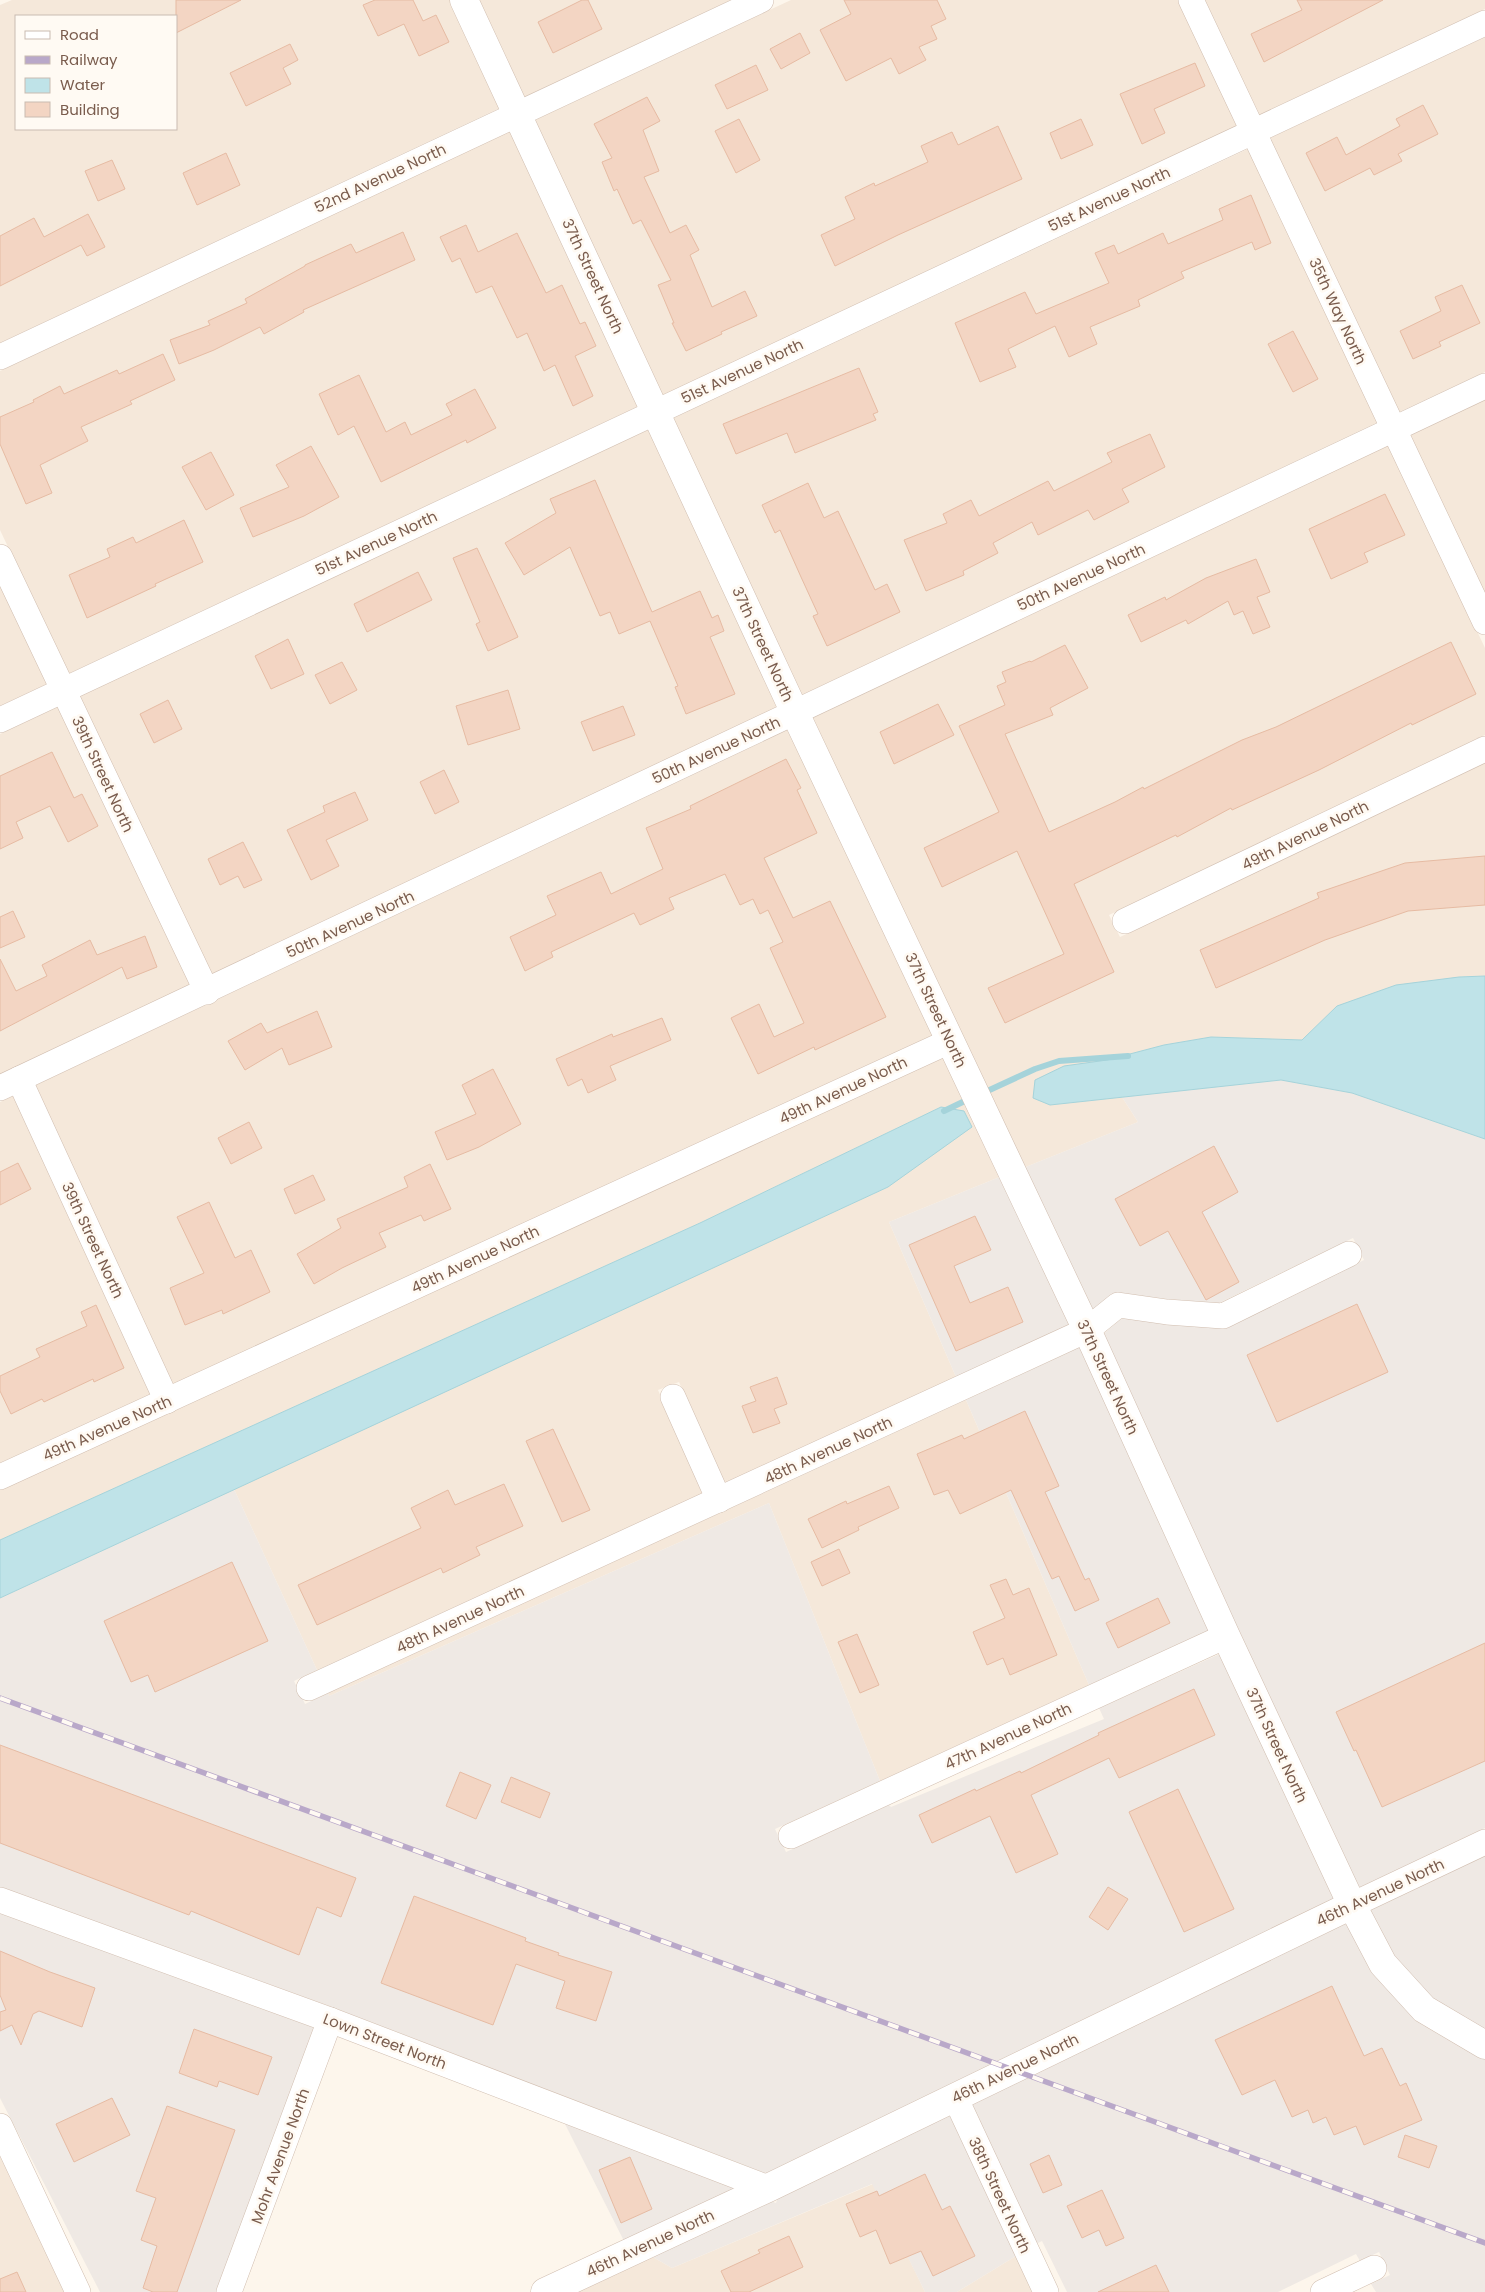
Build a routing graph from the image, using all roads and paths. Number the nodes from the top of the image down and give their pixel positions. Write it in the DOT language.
graph roads {
  1 [pos="464,0"];
  2 [pos="761,0"];
  3 [pos="1191,0"];
  4 [pos="1485,23"];
  5 [pos="517,114"];
  6 [pos="1254,131"];
  7 [pos="0,357"];
  8 [pos="1485,386"];
  9 [pos="656,412"];
  10 [pos="1394,428"];
  11 [pos="0,557"];
  12 [pos="1485,622"];
  13 [pos="63,690"];
  14 [pos="795,712"];
  15 [pos="0,720"];
  16 [pos="1485,749"];
  17 [pos="1125,921"];
  18 [pos="206,992"];
  19 [pos="955,1050"];
  20 [pos="10,1084"];
  21 [pos="1349,1254"];
  22 [pos="1087,1330"];
  23 [pos="673,1397"];
  24 [pos="167,1401"];
  25 [pos="0,1476"];
  26 [pos="719,1500"];
  27 [pos="1226,1636"];
  28 [pos="309,1688"];
  29 [pos="790,1836"];
  30 [pos="1485,1842"];
  31 [pos="0,1900"];
  32 [pos="1352,1905"];
  33 [pos="330,2020"];
  34 [pos="1485,2045"];
  35 [pos="955,2097"];
  36 [pos="0,2126"];
  37 [pos="768,2188"];
  38 [pos="1374,2268"];
  39 [pos="555,2290"];
  40 [pos="78,2292"];
  41 [pos="229,2292"];
  42 [pos="1046,2292"];
  43 [pos="1324,2292"];
  1 -- 5 [label="street, 37th Street North"];
  2 -- 5 [label="street, 52nd Avenue North"];
  3 -- 6 [label="street, 35th Way North"];
  4 -- 6 [label="street, 51st Avenue North"];
  5 -- 7 [label="street, 52nd Avenue North"];
  5 -- 9 [label="street, 37th Street North"];
  6 -- 9 [label="street, 51st Avenue North"];
  6 -- 10 [label="street, 35th Way North"];
  8 -- 10 [label="street, 50th Avenue North"];
  9 -- 13 [label="street, 51st Avenue North"];
  9 -- 14 [label="street, 37th Street North"];
  10 -- 12 [label="street, 35th Way North"];
  10 -- 14 [label="street, 50th Avenue North"];
  11 -- 13 [label="street, 39th Street North"];
  13 -- 15 [label="street, 51st Avenue North"];
  13 -- 18 [label="street, 39th Street North"];
  14 -- 18 [label="street, 50th Avenue North"];
  14 -- 19 [label="street, 37th Street North"];
  16 -- 17 [label="street, 49th Avenue North"];
  18 -- 20 [label="street, 50th Avenue North"];
  19 -- 22 [label="street, 37th Street North"];
  19 -- 24 [label="street, 49th Avenue North"];
  20 -- 24 [label="street, 39th Street North"];
  21 -- 22 [label="street, 48th Avenue North"];
  22 -- 26 [label="street, 48th Avenue North"];
  22 -- 27 [label="street, 37th Street North"];
  23 -- 26 [label="street"];
  24 -- 25 [label="street, 49th Avenue North"];
  26 -- 28 [label="street, 48th Avenue North"];
  27 -- 29 [label="street, 47th Avenue North"];
  27 -- 32 [label="street, 37th Street North"];
  30 -- 32 [label="street, 46th Avenue North"];
  31 -- 33 [label="street, Lown Street North"];
  32 -- 34 [label="street, 37th Street North"];
  32 -- 35 [label="street, 46th Avenue North"];
  33 -- 37 [label="street, Lown Street North"];
  33 -- 41 [label="street, Mohr Avenue North"];
  35 -- 37 [label="street, 46th Avenue North"];
  35 -- 42 [label="street, 38th Street North"];
  36 -- 40 [label="street"];
  37 -- 39 [label="street, 46th Avenue North"];
  38 -- 43 [label="street"];
}
